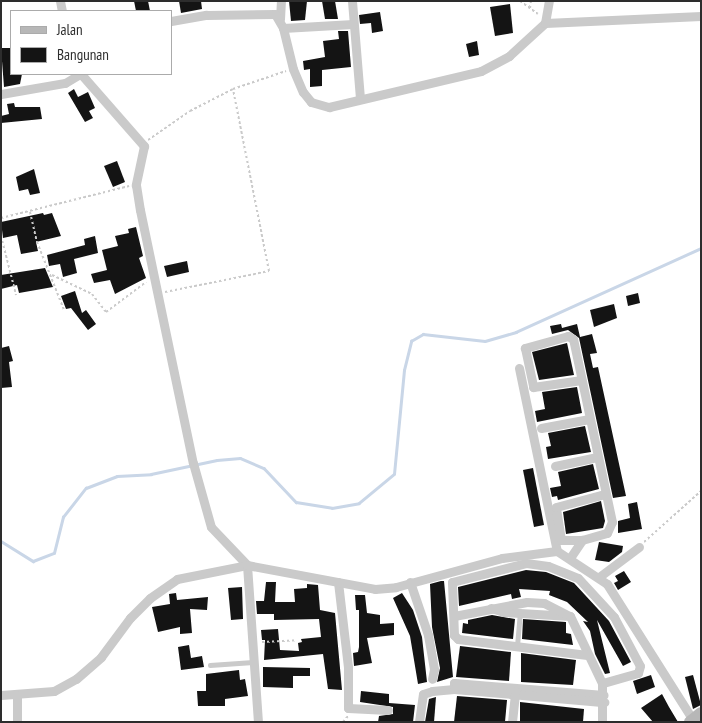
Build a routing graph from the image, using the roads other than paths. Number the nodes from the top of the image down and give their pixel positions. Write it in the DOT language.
graph roads {
  1 [pos="281,1"];
  2 [pos="352,1"];
  3 [pos="548,1"];
  4 [pos="701,16"];
  5 [pos="545,20"];
  6 [pos="172,21"];
  7 [pos="282,24"];
  8 [pos="353,24"];
  9 [pos="78,75"];
  10 [pos="81,75"];
  11 [pos="1,94"];
  12 [pos="360,99"];
  13 [pos="519,368"];
  14 [pos="581,380"];
  15 [pos="589,419"];
  16 [pos="541,428"];
  17 [pos="597,457"];
  18 [pos="555,466"];
  19 [pos="605,494"];
  20 [pos="582,540"];
  21 [pos="639,547"];
  22 [pos="557,551"];
  23 [pos="570,558"];
  24 [pos="247,565"];
  25 [pos="599,577"];
  26 [pos="338,582"];
  27 [pos="410,582"];
  28 [pos="490,608"];
  29 [pos="520,613"];
  30 [pos="454,616"];
  31 [pos="570,616"];
  32 [pos="517,646"];
  33 [pos="586,655"];
  34 [pos="254,662"];
  35 [pos="210,665"];
  36 [pos="432,679"];
  37 [pos="602,683"];
  38 [pos="515,692"];
  39 [pos="1,695"];
  40 [pos="17,695"];
  41 [pos="604,698"];
  42 [pos="388,710"];
  43 [pos="695,718"];
  44 [pos="17,722"];
  45 [pos="258,722"];
  46 [pos="419,722"];
  47 [pos="512,722"];
  48 [pos="602,722"];
  1 -- 7 [label="street"];
  2 -- 8 [label="street"];
  3 -- 5 [label="street"];
  4 -- 5 [label="street"];
  5 -- 12 [label="street"];
  6 -- 7 [label="street"];
  7 -- 8 [label="street"];
  7 -- 12 [label="street"];
  8 -- 12 [label="street"];
  9 -- 11 [label="street"];
  10 -- 24 [label="street"];
  13 -- 22 [label="street"];
  14 -- 14 [label="street"];
  14 -- 15 [label="street"];
  15 -- 16 [label="street"];
  15 -- 17 [label="street"];
  17 -- 18 [label="street"];
  17 -- 19 [label="street"];
  19 -- 20 [label="street"];
  19 -- 20 [label="street"];
  20 -- 23 [label="street"];
  21 -- 25 [label="street"];
  22 -- 23 [label="street"];
  22 -- 27 [label="street"];
  23 -- 25 [label="street"];
  24 -- 26 [label="street"];
  24 -- 34 [label="street"];
  24 -- 40 [label="street"];
  25 -- 43 [label="street"];
  26 -- 27 [label="street"];
  26 -- 42 [label="street"];
  27 -- 36 [label="street"];
  28 -- 29 [label="street"];
  28 -- 30 [label="street"];
  28 -- 31 [label="street"];
  29 -- 31 [label="street"];
  29 -- 32 [label="lane"];
  30 -- 32 [label="street"];
  30 -- 37 [label="street"];
  31 -- 33 [label="street"];
  32 -- 33 [label="street"];
  33 -- 37 [label="street"];
  34 -- 35 [label="lane"];
  34 -- 45 [label="street"];
  37 -- 41 [label="street"];
  38 -- 41 [label="street"];
  38 -- 46 [label="street"];
  38 -- 47 [label="street"];
  39 -- 40 [label="street"];
  40 -- 44 [label="street"];
  41 -- 48 [label="street"];
}
